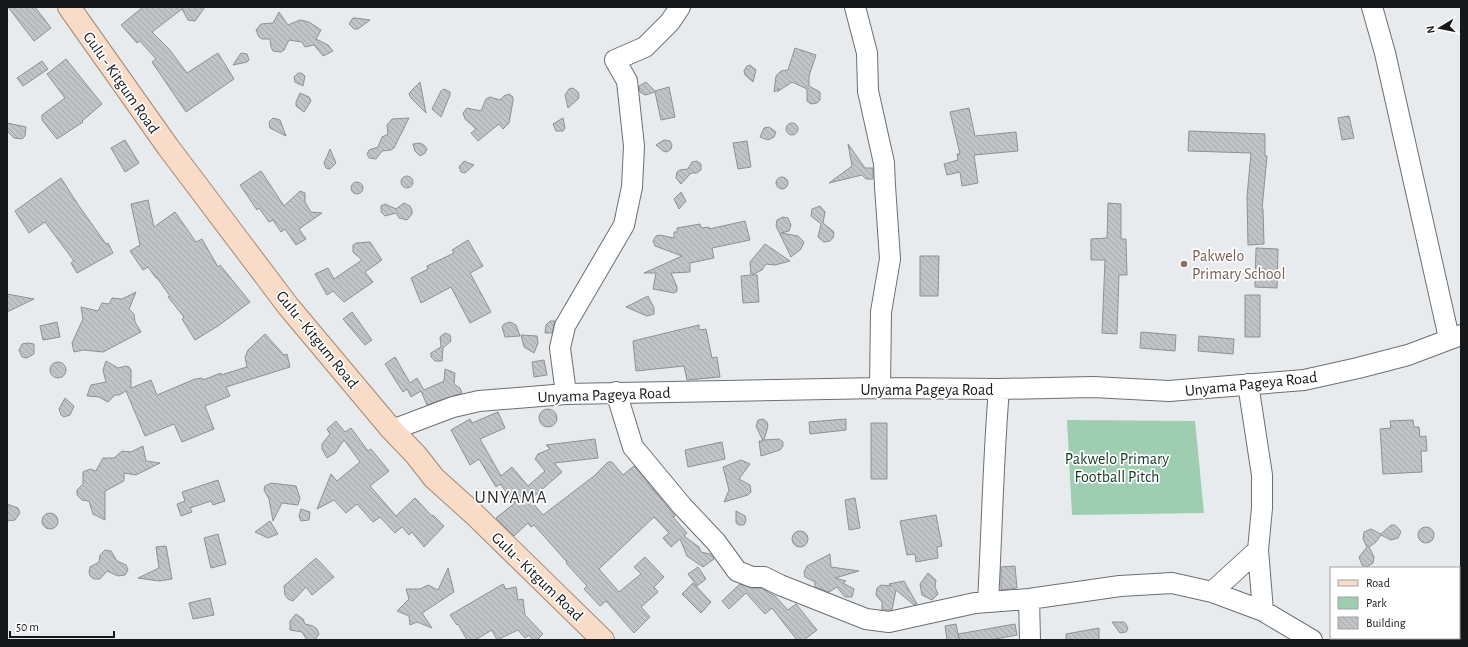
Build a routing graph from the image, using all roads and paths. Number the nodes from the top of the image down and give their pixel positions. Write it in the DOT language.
graph roads {
  1 [pos="69,7"];
  2 [pos="680,7"];
  3 [pos="855,7"];
  4 [pos="1372,7"];
  5 [pos="1455,337"];
  6 [pos="1248,384"];
  7 [pos="880,388"];
  8 [pos="999,389"];
  9 [pos="616,392"];
  10 [pos="566,394"];
  11 [pos="392,430"];
  12 [pos="1258,550"];
  13 [pos="1212,592"];
  14 [pos="1029,599"];
  15 [pos="988,602"];
  16 [pos="1263,611"];
  17 [pos="603,640"];
  18 [pos="1030,640"];
  19 [pos="1312,640"];
  1 -- 11 [label="main road, Gulu - Kitgum Road"];
  2 -- 10 [label="street"];
  3 -- 7 [label="street"];
  4 -- 5 [label="street"];
  5 -- 6 [label="street, Unyama Pageya Road"];
  6 -- 8 [label="street, Unyama Pageya Road"];
  6 -- 12 [label="street"];
  7 -- 8 [label="street, Unyama Pageya Road"];
  7 -- 9 [label="street, Unyama Pageya Road"];
  8 -- 15 [label="street"];
  9 -- 10 [label="street, Unyama Pageya Road"];
  9 -- 15 [label="street"];
  10 -- 11 [label="street, Unyama Pageya Road"];
  11 -- 17 [label="main road, Gulu - Kitgum Road"];
  12 -- 13 [label="street"];
  12 -- 16 [label="street"];
  13 -- 14 [label="street"];
  13 -- 16 [label="street"];
  14 -- 15 [label="street"];
  14 -- 18 [label="street"];
  16 -- 19 [label="street"];
}
